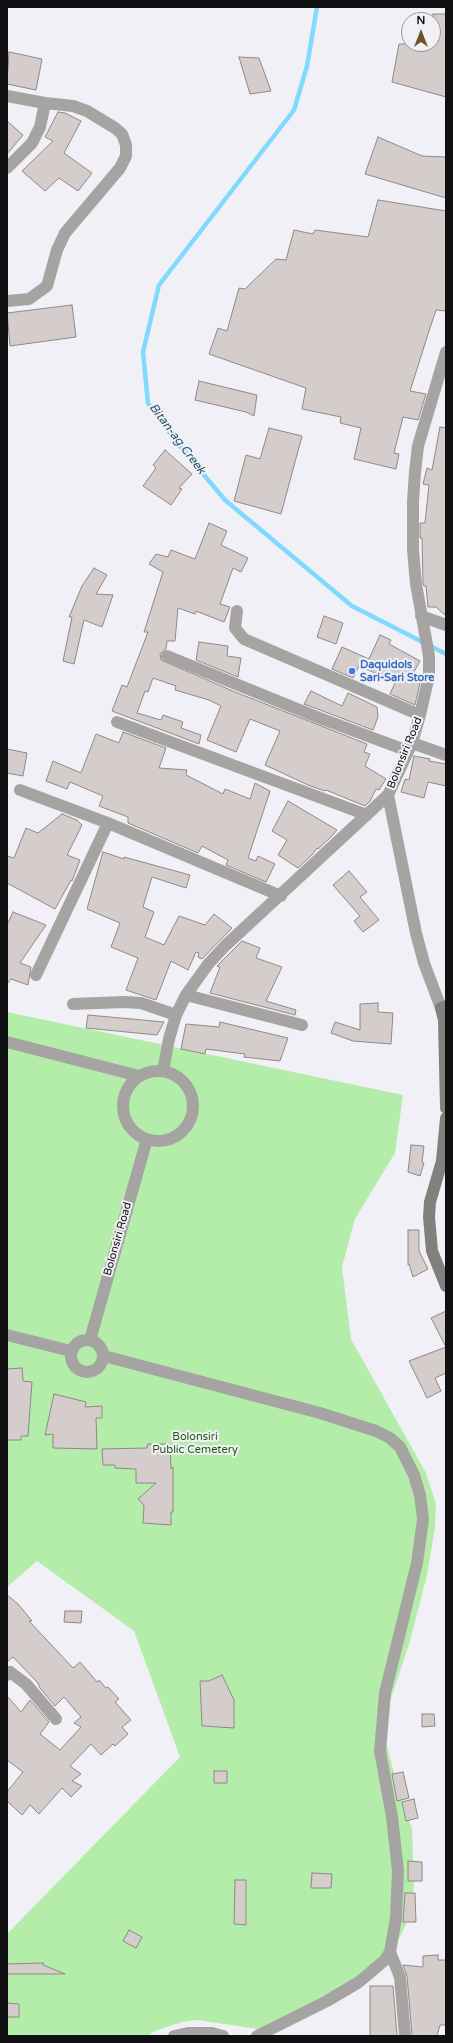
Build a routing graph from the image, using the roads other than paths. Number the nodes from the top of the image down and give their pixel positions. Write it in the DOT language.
graph roads {
  1 [pos="7,96"];
  2 [pos="45,103"];
  3 [pos="7,168"];
  4 [pos="7,301"];
  5 [pos="446,352"];
  6 [pos="237,611"];
  7 [pos="422,621"];
  8 [pos="446,626"];
  9 [pos="167,656"];
  10 [pos="420,716"];
  11 [pos="116,722"];
  12 [pos="410,747"];
  13 [pos="446,755"];
  14 [pos="20,790"];
  15 [pos="388,795"];
  16 [pos="367,815"];
  17 [pos="108,823"];
  18 [pos="282,896"];
  19 [pos="36,976"];
  20 [pos="186,995"];
  21 [pos="73,1004"];
  22 [pos="443,1007"];
  23 [pos="176,1015"];
  24 [pos="302,1025"];
  25 [pos="7,1042"];
  26 [pos="163,1071"];
  27 [pos="139,1076"];
  28 [pos="446,1108"];
  29 [pos="446,1118"];
  30 [pos="147,1139"];
  31 [pos="446,1286"];
  32 [pos="7,1335"];
  33 [pos="90,1340"];
  34 [pos="71,1351"];
  35 [pos="104,1356"];
  36 [pos="7,1674"];
  37 [pos="56,1720"];
  38 [pos="390,1952"];
  39 [pos="174,2036"];
  40 [pos="223,2036"];
  41 [pos="257,2036"];
  42 [pos="405,2036"];
  1 -- 2 [label="street"];
  2 -- 3 [label="street"];
  2 -- 4 [label="street"];
  5 -- 7 [label="street, Bolonsiri Road"];
  6 -- 10 [label="street"];
  7 -- 8 [label="street"];
  7 -- 10 [label="street, Bolonsiri Road"];
  9 -- 12 [label="street"];
  10 -- 12 [label="street, Bolonsiri Road"];
  11 -- 16 [label="street"];
  12 -- 13 [label="street"];
  12 -- 15 [label="street, Bolonsiri Road"];
  14 -- 17 [label="street"];
  15 -- 16 [label="street, Bolonsiri Road"];
  15 -- 22 [label="street"];
  16 -- 18 [label="street, Bolonsiri Road"];
  17 -- 18 [label="street"];
  17 -- 19 [label="street"];
  18 -- 20 [label="street, Bolonsiri Road"];
  20 -- 23 [label="street, Bolonsiri Road"];
  20 -- 24 [label="street"];
  21 -- 23 [label="street"];
  22 -- 28 [label="main road"];
  23 -- 26 [label="street, Bolonsiri Road"];
  25 -- 27 [label="street"];
  26 -- 27 [label="street"];
  26 -- 30 [label="street"];
  27 -- 30 [label="street"];
  29 -- 31 [label="main road"];
  30 -- 33 [label="street, Bolonsiri Road"];
  32 -- 34 [label="street"];
  33 -- 34 [label="street"];
  33 -- 35 [label="street"];
  34 -- 35 [label="street"];
  35 -- 38 [label="street"];
  36 -- 37 [label="street"];
  38 -- 41 [label="street"];
  38 -- 42 [label="street"];
  39 -- 40 [label="street"];
}
